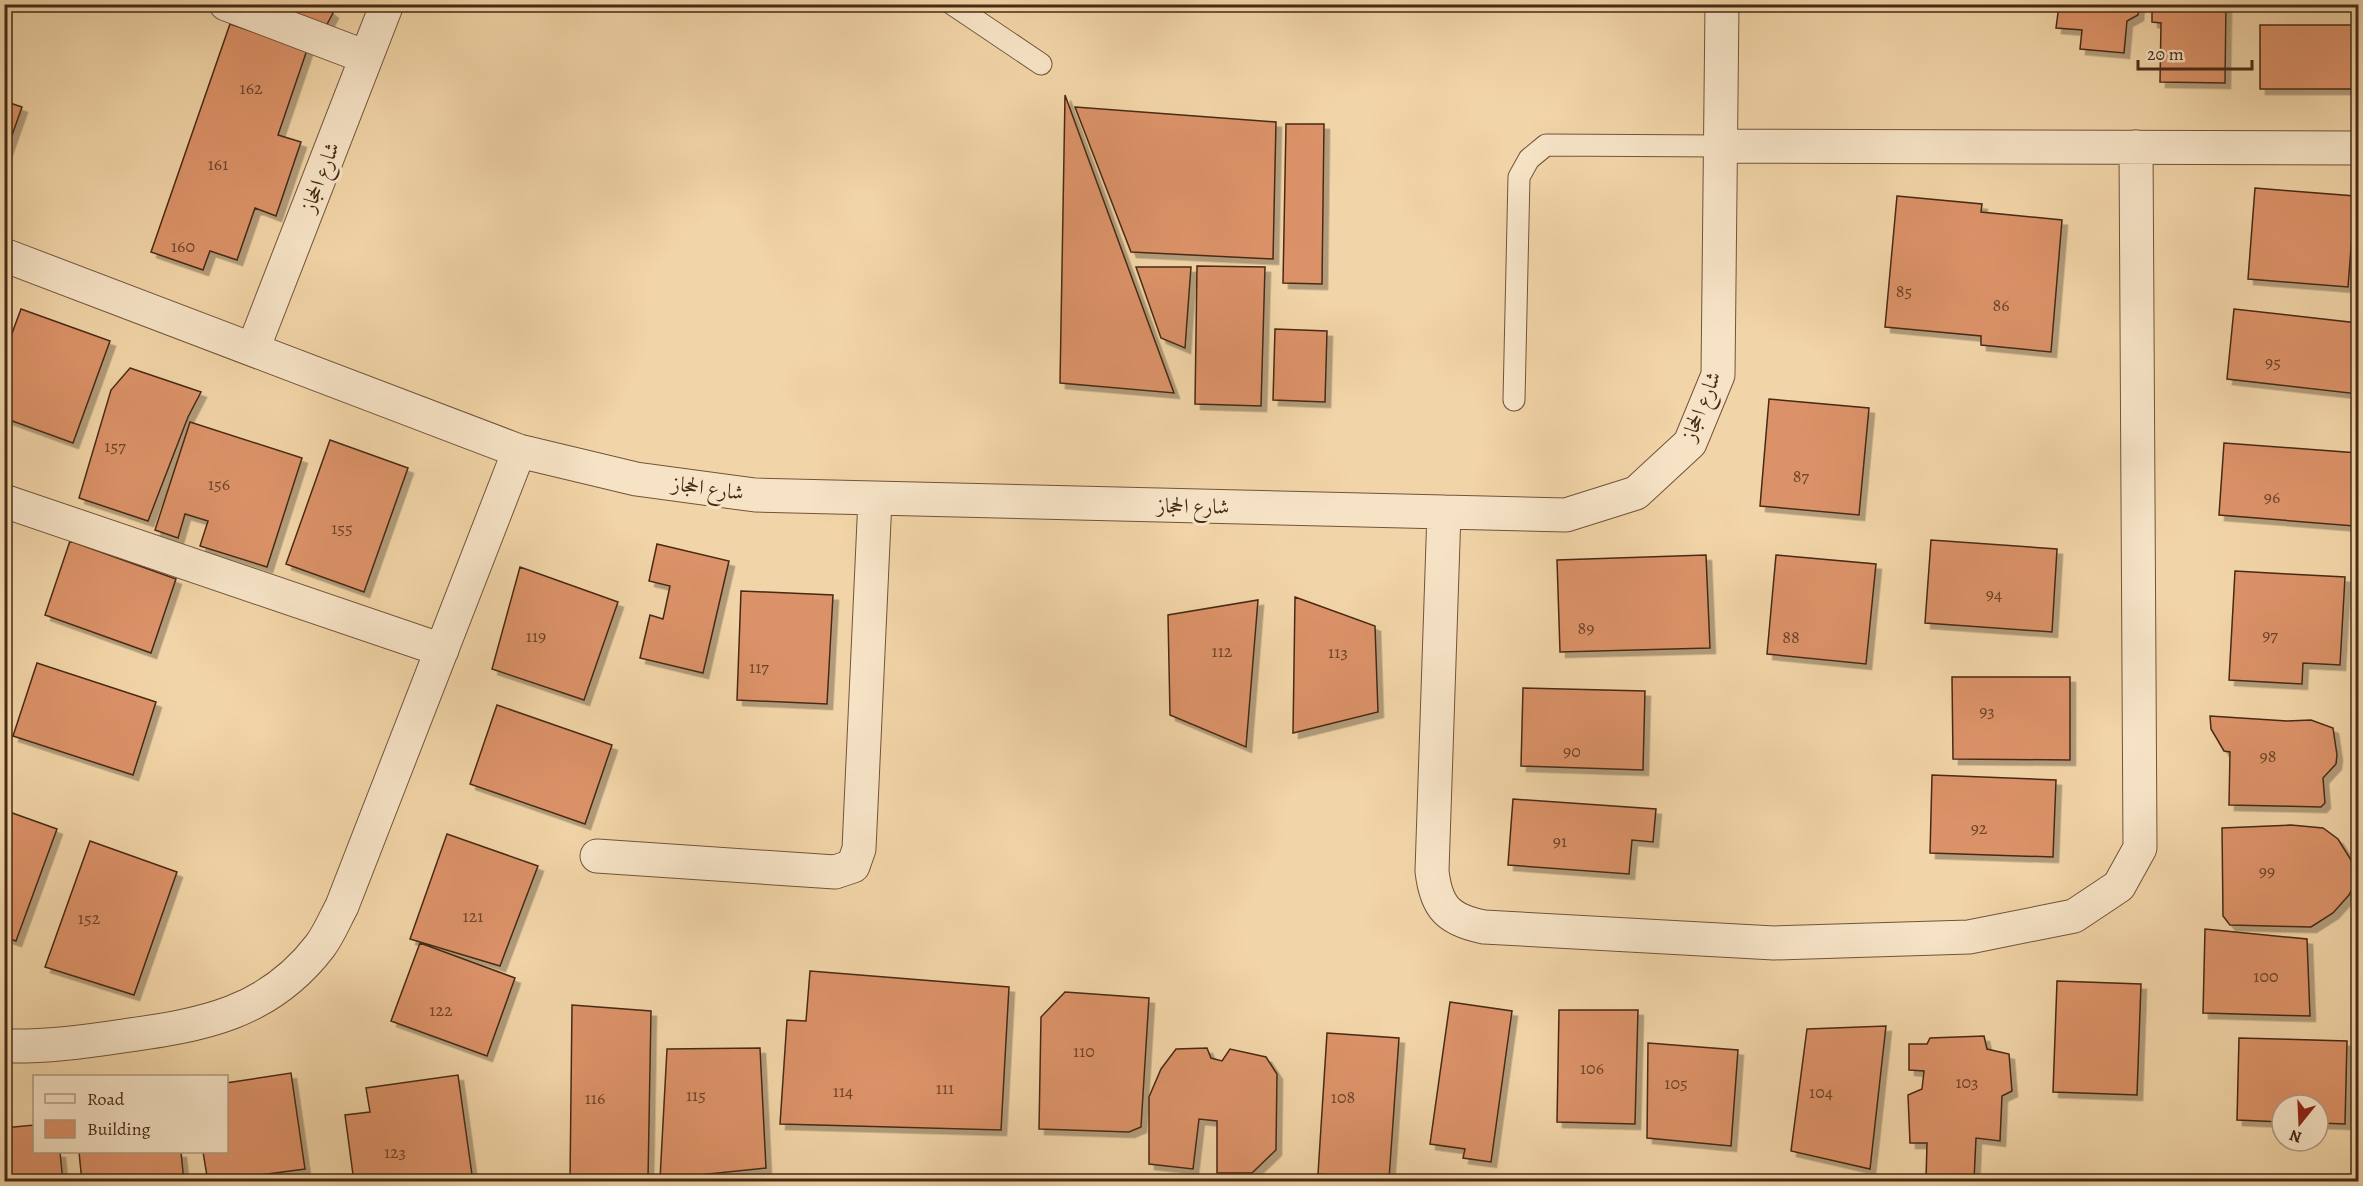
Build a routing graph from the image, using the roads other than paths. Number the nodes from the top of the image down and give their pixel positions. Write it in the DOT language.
graph roads {
  1 [pos="226,4"];
  2 [pos="387,4"];
  3 [pos="952,4"];
  4 [pos="1722,4"];
  5 [pos="366,57"];
  6 [pos="1041,64"];
  7 [pos="1722,146"];
  8 [pos="2136,147"];
  9 [pos="2358,148"];
  10 [pos="4,255"];
  11 [pos="253,349"];
  12 [pos="1514,400"];
  13 [pos="519,451"];
  14 [pos="875,499"];
  15 [pos="4,501"];
  16 [pos="1444,513"];
  17 [pos="442,650"];
  18 [pos="597,856"];
  19 [pos="4,1046"];
  1 -- 5 [label="street"];
  2 -- 5 [label="street, شارع الحجاز"];
  3 -- 6 [label="lane"];
  4 -- 7 [label="street, شارع الحجاز"];
  5 -- 11 [label="street, شارع الحجاز"];
  7 -- 8 [label="street"];
  7 -- 12 [label="lane"];
  7 -- 16 [label="street, شارع الحجاز"];
  8 -- 9 [label="street"];
  8 -- 16 [label="street"];
  10 -- 11 [label="street, شارع الحجاز"];
  11 -- 13 [label="street, شارع الحجاز"];
  13 -- 14 [label="street, شارع الحجاز"];
  13 -- 17 [label="street"];
  14 -- 16 [label="street, شارع الحجاز"];
  14 -- 18 [label="street"];
  15 -- 17 [label="street"];
  17 -- 19 [label="street"];
}
